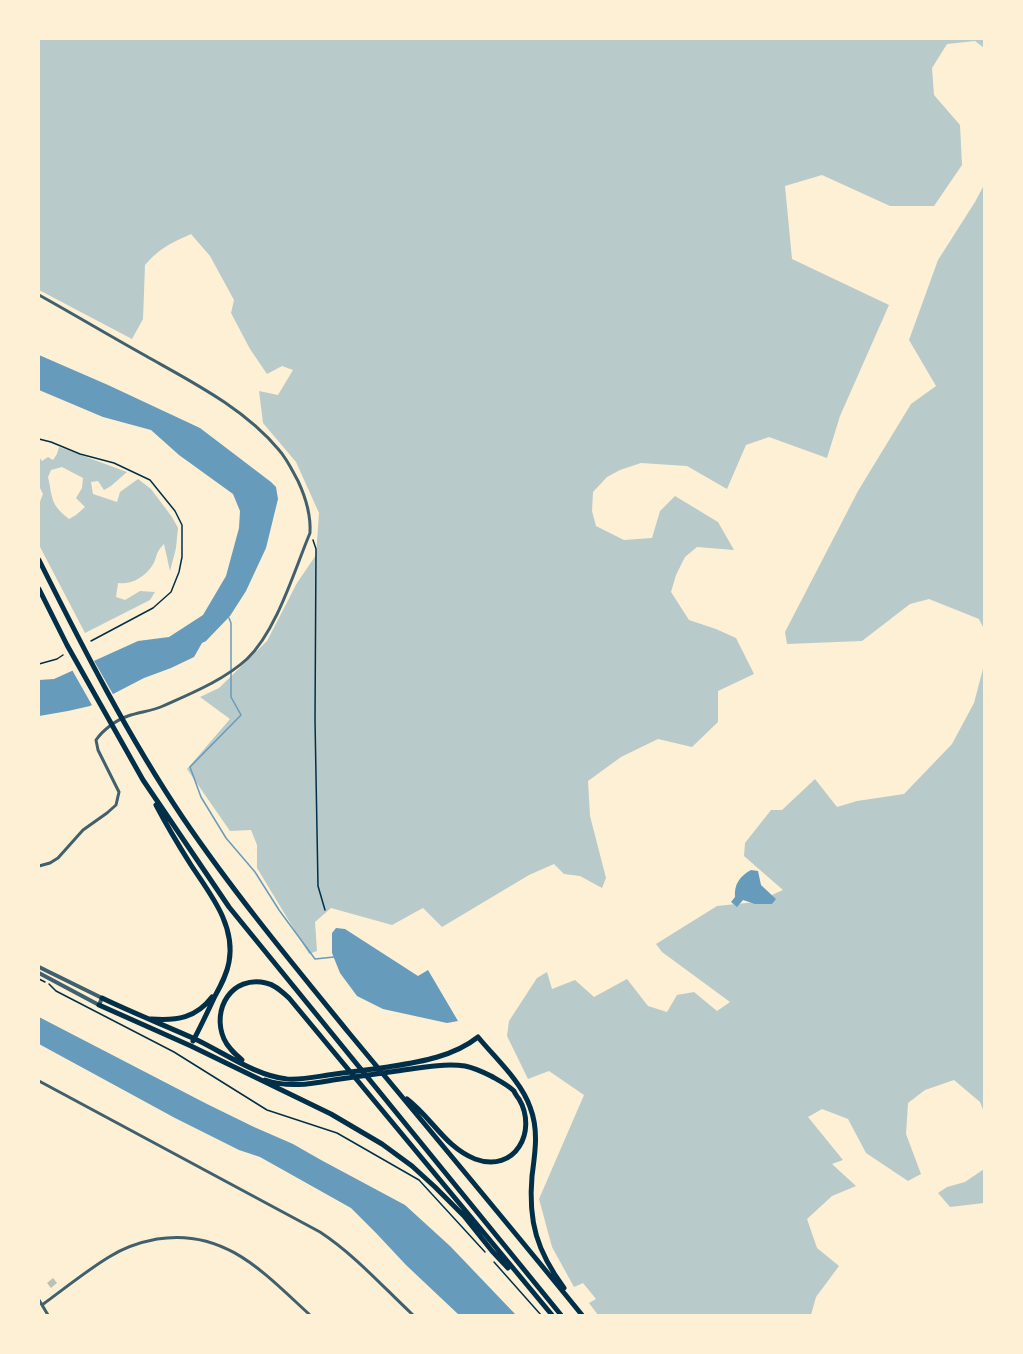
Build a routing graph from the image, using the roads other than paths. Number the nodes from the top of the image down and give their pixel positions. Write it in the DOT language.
graph roads {
  1 [pos="39,295"];
  2 [pos="39,560"];
  3 [pos="39,590"];
  4 [pos="143,780"];
  5 [pos="39,866"];
  6 [pos="39,967"];
  7 [pos="39,973"];
  8 [pos="219,989"];
  9 [pos="101,1002"];
  10 [pos="145,1018"];
  11 [pos="194,1039"];
  12 [pos="191,1046"];
  13 [pos="247,1066"];
  14 [pos="400,1068"];
  15 [pos="244,1072"];
  16 [pos="335,1077"];
  17 [pos="39,1081"];
  18 [pos="400,1095"];
  19 [pos="39,1300"];
  20 [pos="42,1305"];
  21 [pos="545,1306"];
  22 [pos="48,1315"];
  23 [pos="310,1315"];
  24 [pos="413,1315"];
  25 [pos="552,1315"];
  26 [pos="561,1315"];
  27 [pos="584,1315"];
  1 -- 5 [label="street"];
  2 -- 18 [label="highway"];
  3 -- 4 [label="highway"];
  4 -- 8 [label="highway"];
  4 -- 26 [label="highway"];
  6 -- 9 [label="street"];
  7 -- 9 [label="street"];
  8 -- 10 [label="highway"];
  8 -- 11 [label="highway"];
  9 -- 10 [label="highway"];
  9 -- 12 [label="highway"];
  10 -- 11 [label="highway"];
  11 -- 12 [label="highway"];
  11 -- 13 [label="highway"];
  12 -- 15 [label="highway"];
  13 -- 16 [label="highway"];
  13 -- 21 [label="highway"];
  14 -- 16 [label="highway"];
  14 -- 18 [label="highway"];
  14 -- 27 [label="highway"];
  15 -- 16 [label="highway"];
  15 -- 21 [label="highway"];
  17 -- 24 [label="street"];
  18 -- 27 [label="highway"];
  19 -- 20 [label="street"];
  20 -- 22 [label="street"];
  20 -- 23 [label="street"];
  21 -- 25 [label="highway"];
}
